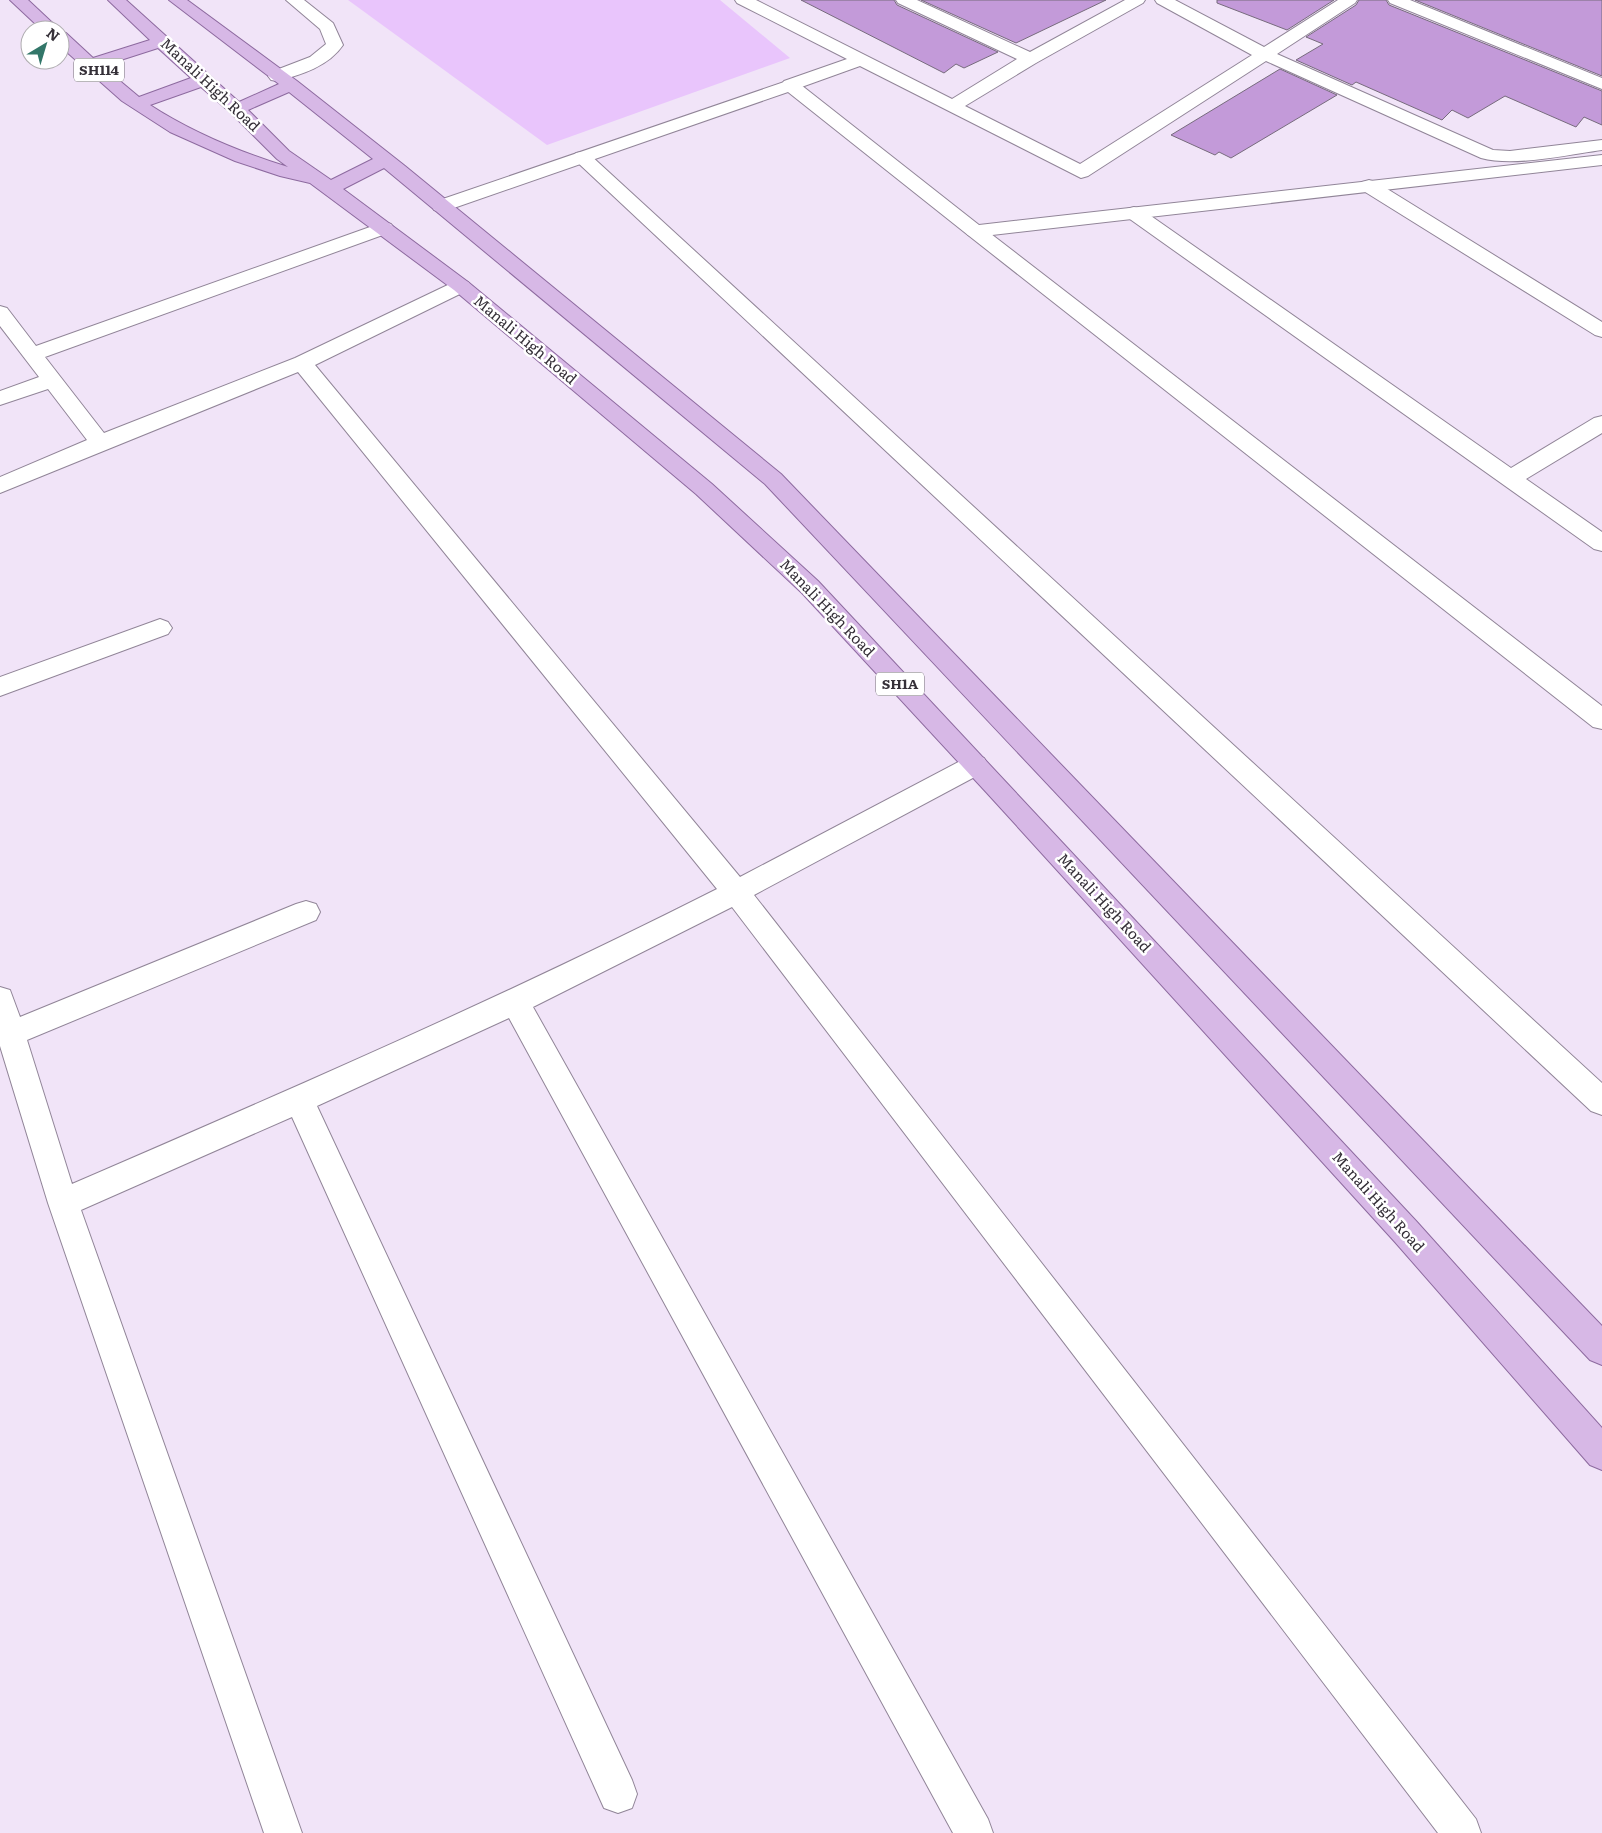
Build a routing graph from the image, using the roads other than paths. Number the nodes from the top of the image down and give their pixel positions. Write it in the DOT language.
graph roads {
  1 [pos="18,0"];
  2 [pos="116,0"];
  3 [pos="177,0"];
  4 [pos="294,0"];
  5 [pos="743,0"];
  6 [pos="904,0"];
  7 [pos="1137,0"];
  8 [pos="1163,0"];
  9 [pos="1349,0"];
  10 [pos="1396,0"];
  11 [pos="41,20"];
  12 [pos="162,41"];
  13 [pos="70,46"];
  14 [pos="1264,54"];
  15 [pos="1030,59"];
  16 [pos="861,60"];
  17 [pos="91,64"];
  18 [pos="203,80"];
  19 [pos="284,80"];
  20 [pos="790,84"];
  21 [pos="1602,84"];
  22 [pos="137,104"];
  23 [pos="953,106"];
  24 [pos="237,109"];
  25 [pos="582,157"];
  26 [pos="1601,157"];
  27 [pos="386,160"];
  28 [pos="327,185"];
  29 [pos="1369,186"];
  30 [pos="442,206"];
  31 [pos="1134,213"];
  32 [pos="384,228"];
  33 [pos="975,231"];
  34 [pos="461,286"];
  35 [pos="0,312"];
  36 [pos="1602,331"];
  37 [pos="32,354"];
  38 [pos="302,364"];
  39 [pos="52,380"];
  40 [pos="0,398"];
  41 [pos="1602,423"];
  42 [pos="100,443"];
  43 [pos="1511,478"];
  44 [pos="0,486"];
  45 [pos="1602,543"];
  46 [pos="160,628"];
  47 [pos="0,687"];
  48 [pos="1602,720"];
  49 [pos="975,765"];
  50 [pos="736,892"];
  51 [pos="306,912"];
  52 [pos="0,999"];
  53 [pos="515,1002"];
  54 [pos="12,1033"];
  55 [pos="299,1100"];
  56 [pos="1602,1102"];
  57 [pos="63,1203"];
  58 [pos="1602,1349"];
  59 [pos="1602,1454"];
  60 [pos="618,1794"];
  61 [pos="283,1833"];
  62 [pos="974,1833"];
  63 [pos="1462,1833"];
  1 -- 11 [label="main road"];
  2 -- 12 [label="main road, Manali High Road / SH1A"];
  3 -- 19 [label="main road"];
  4 -- 19 [label="street"];
  5 -- 16 [label="street"];
  6 -- 15 [label="street"];
  7 -- 15 [label="street"];
  8 -- 14 [label="street"];
  9 -- 14 [label="street"];
  10 -- 21 [label="street"];
  12 -- 17 [label="main road"];
  12 -- 18 [label="main road, Manali High Road / SH1A"];
  13 -- 17 [label="main road, SH114"];
  14 -- 23 [label="street"];
  14 -- 26 [label="street"];
  15 -- 23 [label="street"];
  16 -- 20 [label="street"];
  16 -- 23 [label="street"];
  17 -- 22 [label="main road, SH114"];
  18 -- 22 [label="main road"];
  18 -- 24 [label="main road, Manali High Road / SH1A"];
  19 -- 24 [label="main road"];
  19 -- 27 [label="main road"];
  20 -- 25 [label="street"];
  20 -- 33 [label="street"];
  22 -- 28 [label="main road"];
  24 -- 28 [label="main road, Manali High Road / SH1A"];
  25 -- 30 [label="street"];
  25 -- 56 [label="street"];
  26 -- 29 [label="street"];
  27 -- 28 [label="main road"];
  27 -- 30 [label="main road"];
  28 -- 32 [label="main road, Manali High Road / SH1A"];
  29 -- 31 [label="street"];
  29 -- 36 [label="street"];
  30 -- 58 [label="main road"];
  31 -- 33 [label="street"];
  31 -- 43 [label="street"];
  32 -- 34 [label="main road, Manali High Road / SH1A"];
  32 -- 37 [label="street"];
  33 -- 48 [label="street"];
  34 -- 38 [label="street"];
  34 -- 49 [label="main road, Manali High Road / SH1A"];
  35 -- 37 [label="street"];
  37 -- 39 [label="street"];
  38 -- 42 [label="street"];
  38 -- 50 [label="street"];
  39 -- 40 [label="street"];
  39 -- 42 [label="street"];
  41 -- 43 [label="street"];
  42 -- 44 [label="street"];
  43 -- 45 [label="street"];
  46 -- 47 [label="street"];
  49 -- 50 [label="street"];
  49 -- 59 [label="main road, Manali High Road / SH1A"];
  50 -- 53 [label="street"];
  50 -- 63 [label="street"];
  51 -- 54 [label="street"];
  52 -- 54 [label="street"];
  53 -- 55 [label="street"];
  53 -- 62 [label="street"];
  54 -- 57 [label="street"];
  55 -- 57 [label="street"];
  55 -- 60 [label="street"];
  57 -- 61 [label="street"];
}
